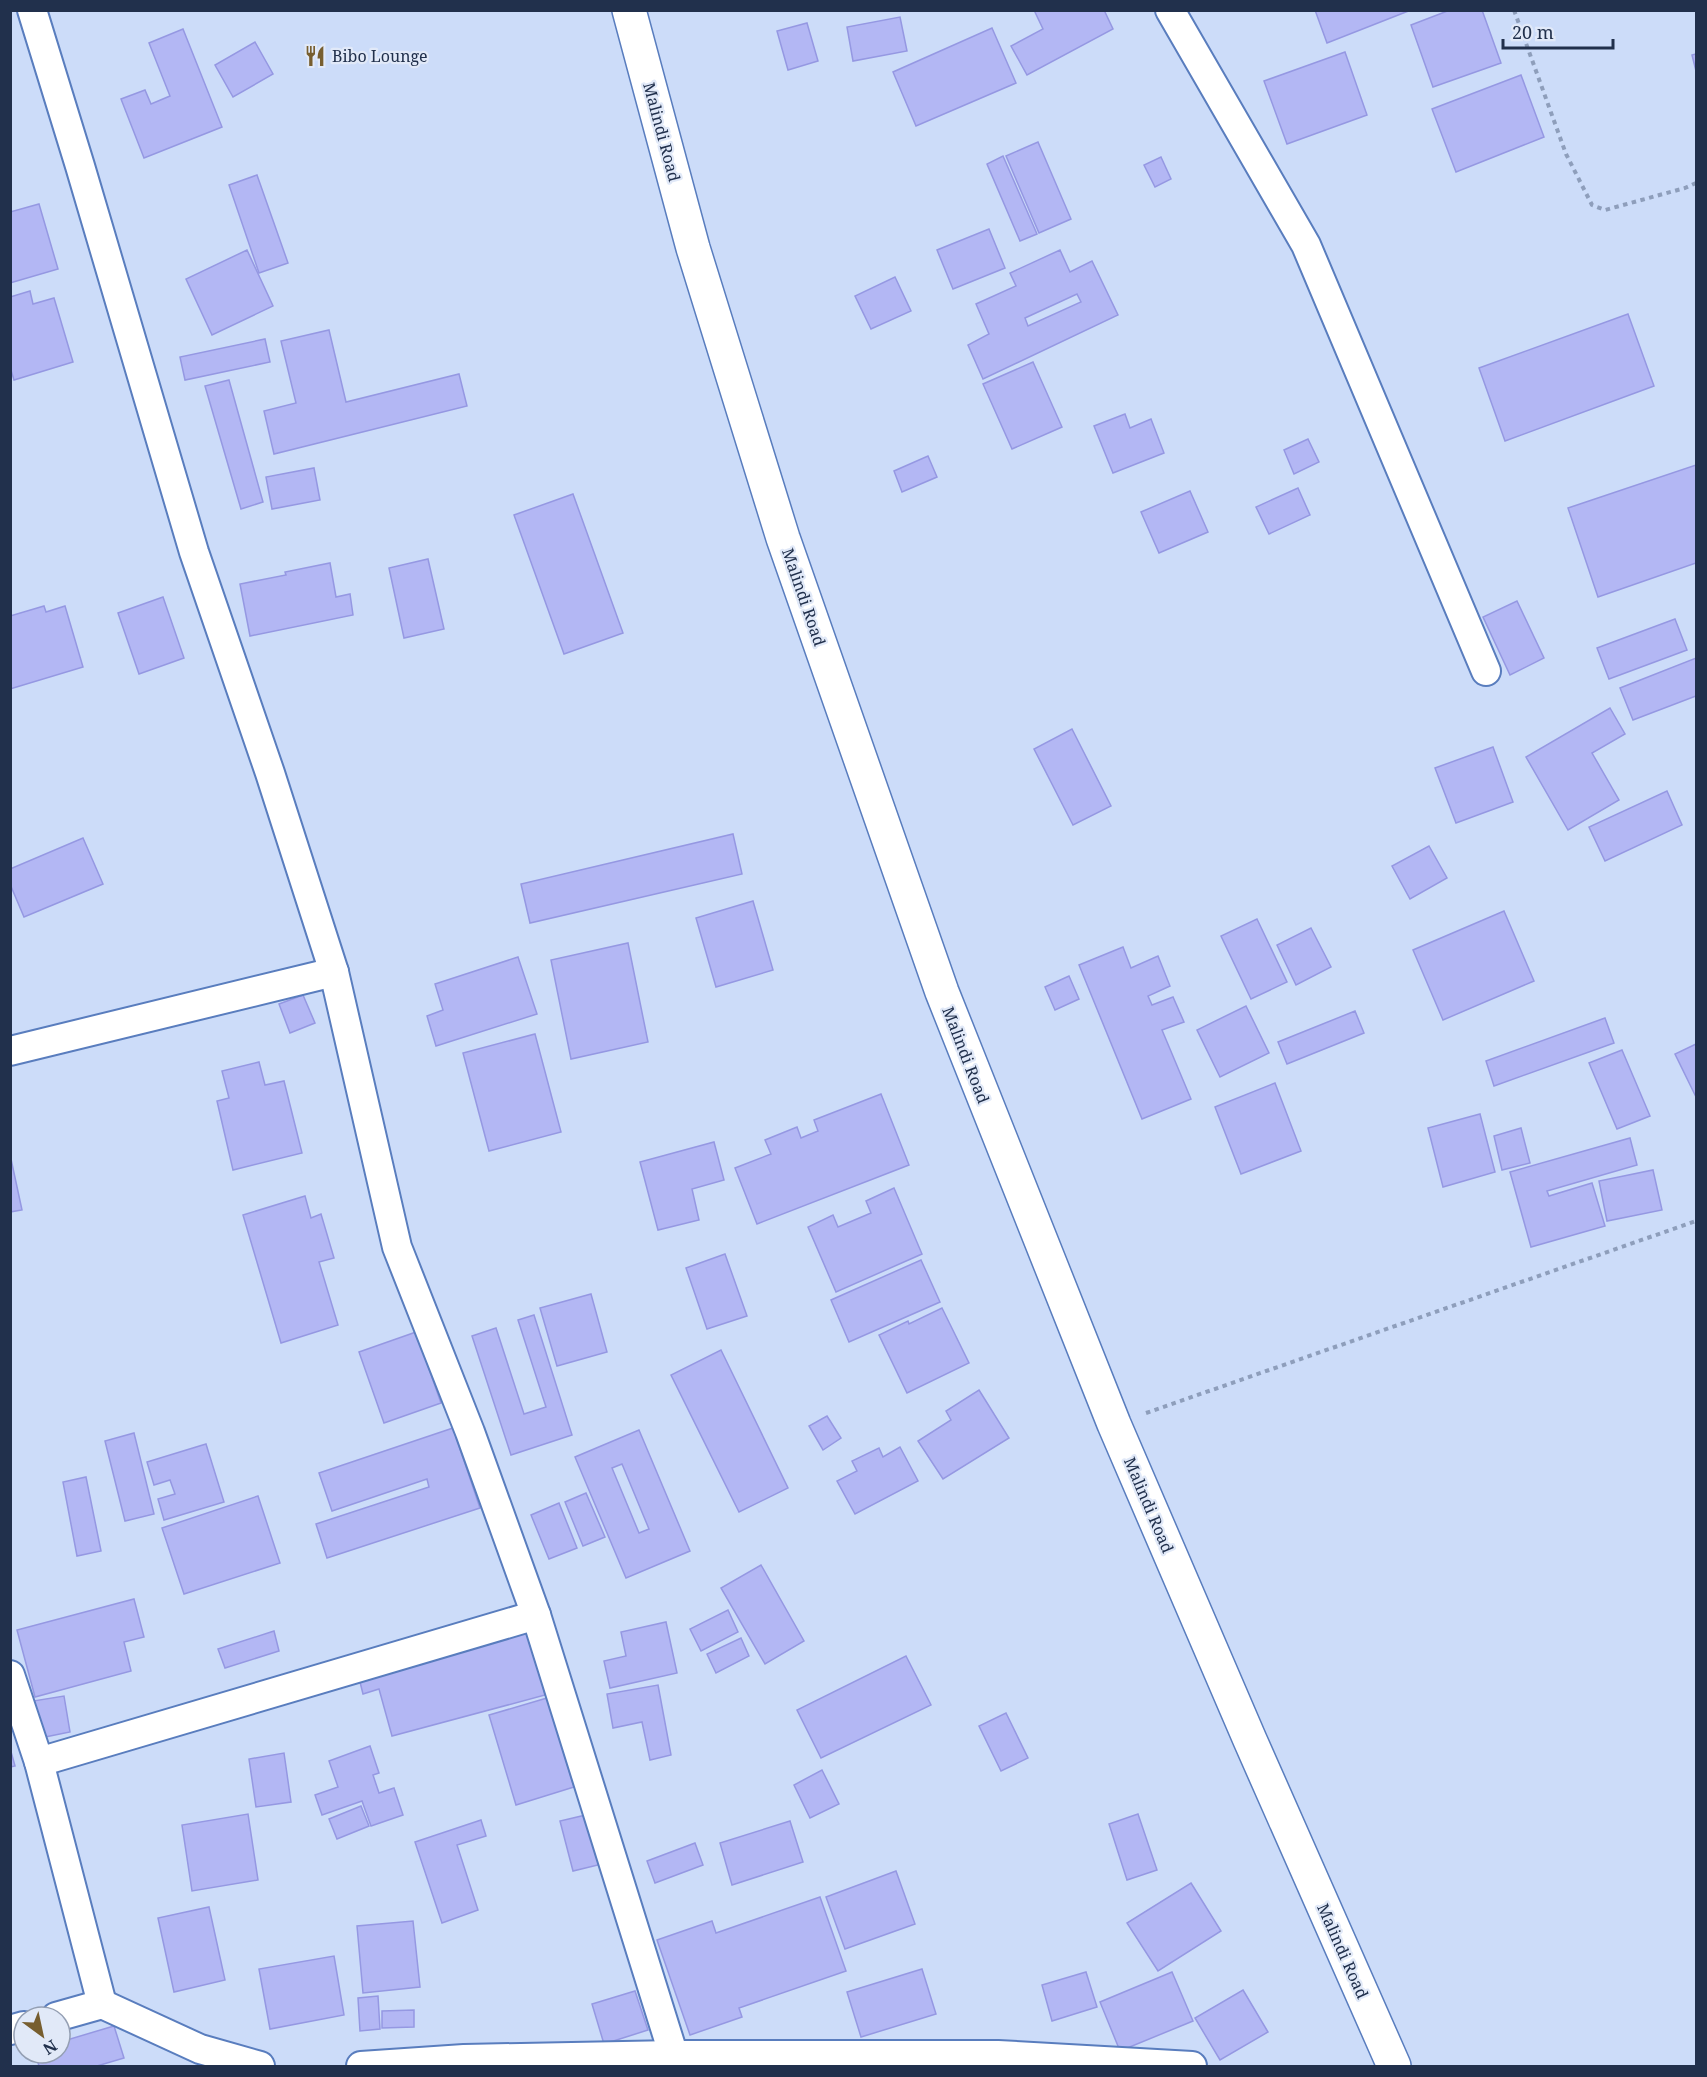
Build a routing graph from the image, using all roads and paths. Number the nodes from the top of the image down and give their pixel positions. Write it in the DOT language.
graph roads {
  1 [pos="32,10"];
  2 [pos="629,10"];
  3 [pos="1170,10"];
  4 [pos="1514,10"];
  5 [pos="1696,183"];
  6 [pos="1486,671"];
  7 [pos="334,972"];
  8 [pos="10,1051"];
  9 [pos="1696,1221"];
  10 [pos="1114,1424"];
  11 [pos="536,1615"];
  12 [pos="10,1675"];
  13 [pos="39,1762"];
  14 [pos="102,2004"];
  15 [pos="72,2012"];
  16 [pos="675,2061"];
  17 [pos="260,2067"];
  18 [pos="361,2067"];
  19 [pos="1192,2067"];
  20 [pos="1394,2067"];
  1 -- 7 [label="street"];
  2 -- 10 [label="highway, Malindi Road"];
  3 -- 6 [label="street"];
  4 -- 5 [label="path"];
  7 -- 8 [label="street"];
  7 -- 11 [label="street"];
  9 -- 10 [label="path"];
  10 -- 20 [label="highway, Malindi Road"];
  11 -- 13 [label="street"];
  11 -- 16 [label="street"];
  12 -- 13 [label="street"];
  13 -- 14 [label="street"];
  14 -- 15 [label="street"];
  14 -- 17 [label="street"];
  16 -- 18 [label="street"];
  16 -- 19 [label="street"];
}
